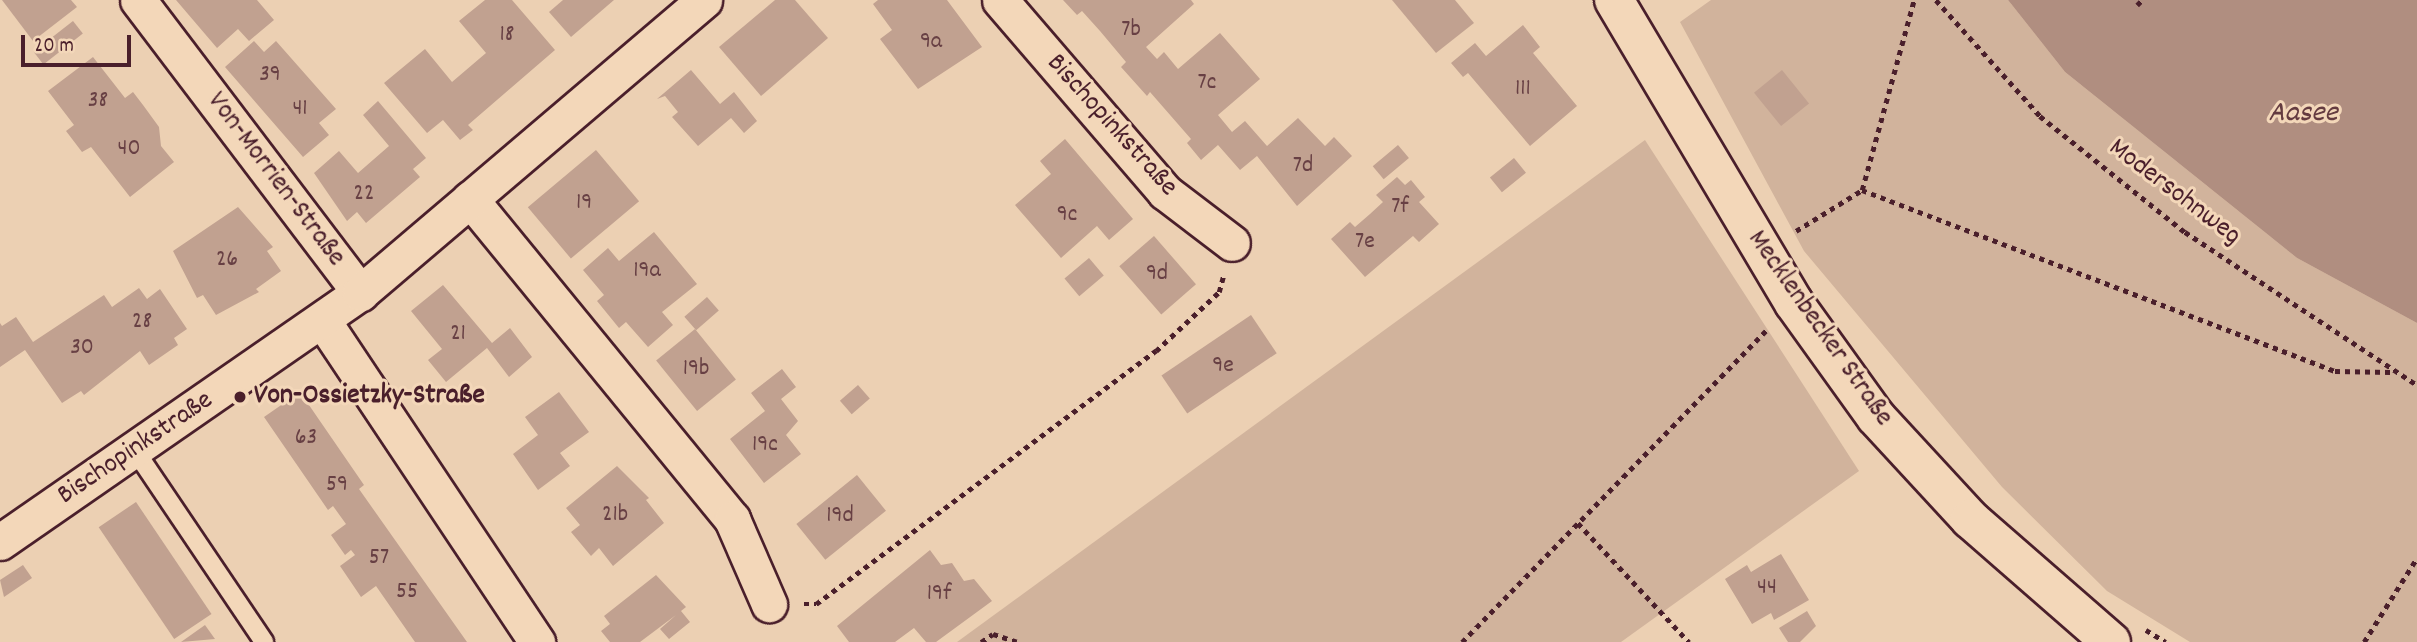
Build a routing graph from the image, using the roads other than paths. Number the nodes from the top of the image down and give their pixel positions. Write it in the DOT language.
graph roads {
  1 [pos="138,0"];
  2 [pos="704,0"];
  3 [pos="1000,0"];
  4 [pos="1614,0"];
  5 [pos="470,200"];
  6 [pos="1232,243"];
  7 [pos="360,293"];
  8 [pos="323,321"];
  9 [pos="134,449"];
  10 [pos="0,542"];
  11 [pos="769,604"];
  12 [pos="2122,632"];
  13 [pos="264,642"];
  14 [pos="537,642"];
  1 -- 7 [label="street, Von-Morrien-Straße"];
  2 -- 5 [label="street, Bischopinkstraße"];
  3 -- 6 [label="street, Bischopinkstraße"];
  4 -- 12 [label="street, Mecklenbecker Straße"];
  5 -- 7 [label="street, Bischopinkstraße"];
  5 -- 11 [label="street"];
  7 -- 8 [label="street, Bischopinkstraße"];
  8 -- 9 [label="street, Bischopinkstraße"];
  8 -- 14 [label="street"];
  9 -- 10 [label="street, Bischopinkstraße"];
  9 -- 13 [label="lane"];
}
